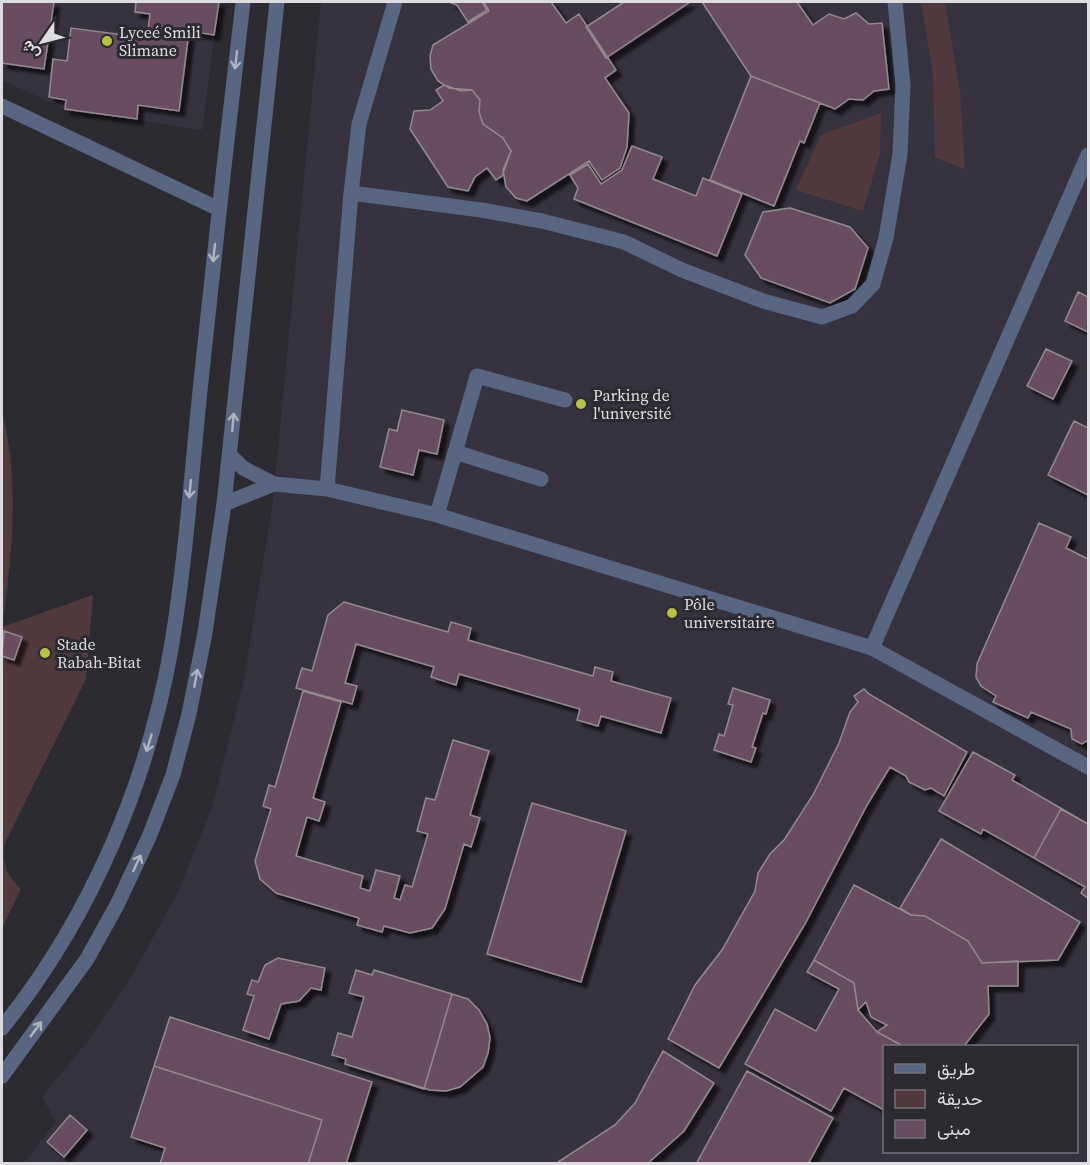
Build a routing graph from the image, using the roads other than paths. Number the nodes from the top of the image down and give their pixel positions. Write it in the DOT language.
graph roads {
  1 [pos="243,2"];
  2 [pos="277,2"];
  3 [pos="395,2"];
  4 [pos="895,2"];
  5 [pos="2,106"];
  6 [pos="1089,155"];
  7 [pos="351,193"];
  8 [pos="219,209"];
  9 [pos="565,400"];
  10 [pos="455,452"];
  11 [pos="230,455"];
  12 [pos="541,479"];
  13 [pos="274,484"];
  14 [pos="327,489"];
  15 [pos="224,504"];
  16 [pos="437,515"];
  17 [pos="872,648"];
  18 [pos="1089,767"];
  19 [pos="2,1028"];
  20 [pos="2,1076"];
  1 -- 8 [label="street, one-way"];
  11 -- 2 [label="street, one-way"];
  3 -- 7 [label="street"];
  4 -- 7 [label="street"];
  5 -- 8 [label="street"];
  6 -- 17 [label="street"];
  7 -- 14 [label="street"];
  8 -- 19 [label="street, one-way"];
  9 -- 10 [label="street"];
  10 -- 12 [label="street"];
  10 -- 16 [label="street"];
  11 -- 13 [label="street"];
  11 -- 15 [label="street"];
  13 -- 14 [label="street"];
  13 -- 15 [label="street"];
  14 -- 16 [label="street"];
  20 -- 15 [label="street, one-way"];
  16 -- 17 [label="street"];
  17 -- 18 [label="street"];
}
